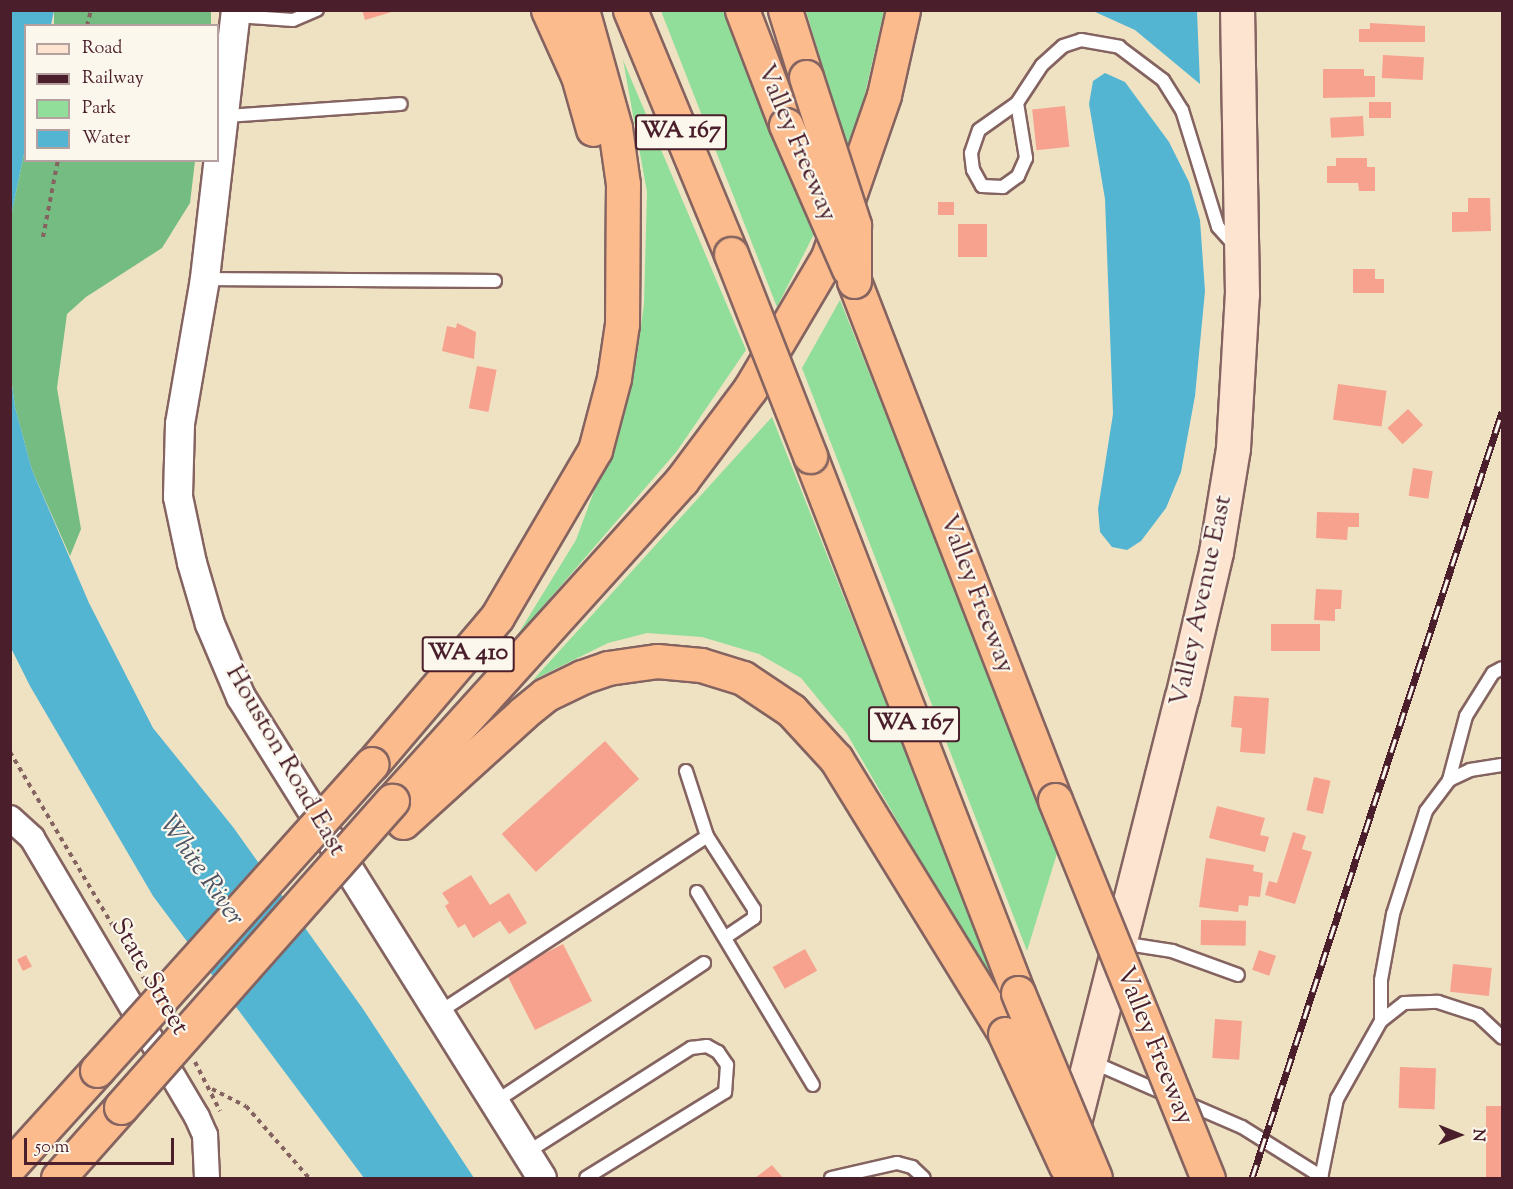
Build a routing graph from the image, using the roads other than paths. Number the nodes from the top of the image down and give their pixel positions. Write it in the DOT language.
graph roads {
  1 [pos="317,10"];
  2 [pos="548,10"];
  3 [pos="582,10"];
  4 [pos="630,10"];
  5 [pos="742,10"];
  6 [pos="785,10"];
  7 [pos="903,10"];
  8 [pos="1237,10"];
  9 [pos="236,13"];
  10 [pos="1017,103"];
  11 [pos="401,104"];
  12 [pos="225,116"];
  13 [pos="1241,253"];
  14 [pos="205,279"];
  15 [pos="495,281"];
  16 [pos="854,281"];
  17 [pos="548,533"];
  18 [pos="1503,668"];
  19 [pos="1503,765"];
  20 [pos="686,771"];
  21 [pos="1449,780"];
  22 [pos="398,812"];
  23 [pos="10,818"];
  24 [pos="707,837"];
  25 [pos="697,892"];
  26 [pos="726,937"];
  27 [pos="1119,942"];
  28 [pos="704,963"];
  29 [pos="1238,975"];
  30 [pos="438,1013"];
  31 [pos="1381,1021"];
  32 [pos="1503,1037"];
  33 [pos="1089,1061"];
  34 [pos="813,1085"];
  35 [pos="494,1102"];
  36 [pos="62,1108"];
  37 [pos="526,1153"];
  38 [pos="10,1157"];
  39 [pos="10,1166"];
  40 [pos="59,1178"];
  41 [pos="1322,1178"];
  42 [pos="207,1179"];
  43 [pos="542,1179"];
  44 [pos="586,1179"];
  45 [pos="831,1179"];
  46 [pos="924,1179"];
  47 [pos="1059,1179"];
  48 [pos="1072,1179"];
  49 [pos="1095,1179"];
  50 [pos="1208,1179"];
  1 -- 9 [label="lane"];
  2 -- 17 [label="highway"];
  3 -- 17 [label="highway"];
  4 -- 49 [label="highway, WA 167, bridge"];
  5 -- 16 [label="highway, Valley Freeway, bridge"];
  6 -- 16 [label="highway, bridge"];
  7 -- 22 [label="highway"];
  8 -- 13 [label="main road, Valley Avenue East"];
  9 -- 12 [label="street, Houston Road East"];
  10 -- 10 [label="lane"];
  10 -- 13 [label="lane"];
  11 -- 12 [label="lane"];
  12 -- 14 [label="street, Houston Road East"];
  13 -- 27 [label="main road, Valley Avenue East"];
  14 -- 15 [label="lane"];
  14 -- 30 [label="street, Houston Road East"];
  16 -- 50 [label="highway, Valley Freeway, bridge"];
  17 -- 36 [label="highway, WA 410, bridge"];
  18 -- 21 [label="lane"];
  19 -- 21 [label="lane"];
  20 -- 24 [label="lane"];
  21 -- 31 [label="lane"];
  22 -- 40 [label="highway, bridge"];
  22 -- 48 [label="highway, bridge"];
  23 -- 42 [label="street, State Street"];
  24 -- 26 [label="lane"];
  24 -- 30 [label="lane"];
  25 -- 26 [label="lane"];
  26 -- 34 [label="lane"];
  27 -- 29 [label="lane"];
  27 -- 33 [label="main road, Valley Avenue East"];
  28 -- 35 [label="lane"];
  30 -- 35 [label="street, Houston Road East"];
  31 -- 32 [label="lane"];
  31 -- 41 [label="lane"];
  33 -- 41 [label="lane"];
  33 -- 47 [label="main road, Valley Avenue East"];
  35 -- 37 [label="street, Houston Road East"];
  36 -- 38 [label="highway"];
  36 -- 39 [label="highway, WA 410"];
  37 -- 43 [label="street, Houston Road East"];
  37 -- 44 [label="lane"];
  45 -- 46 [label="lane"];
}
